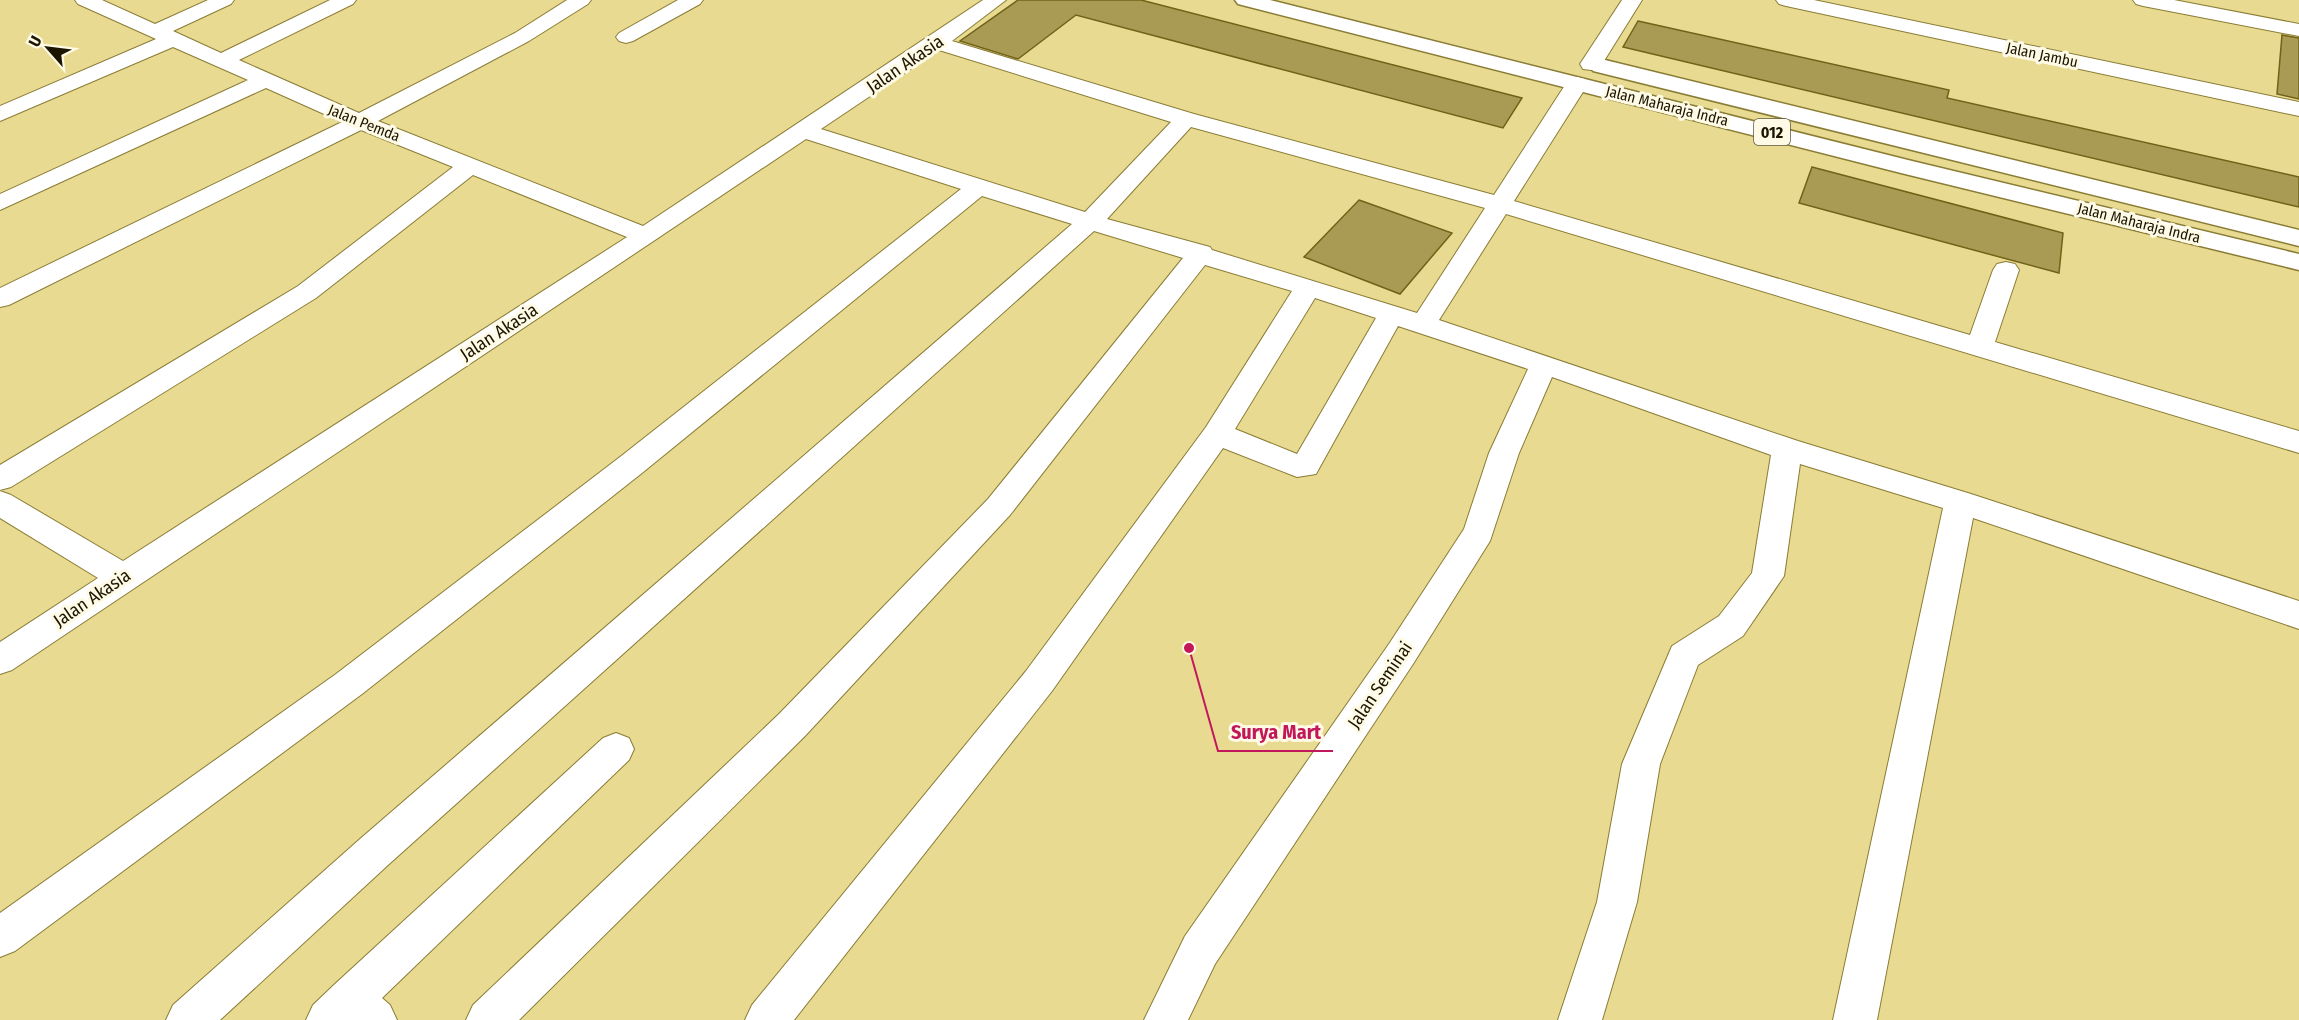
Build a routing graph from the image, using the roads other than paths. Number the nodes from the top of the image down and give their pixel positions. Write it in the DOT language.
graph roads {
  1 [pos="85,0"];
  2 [pos="224,0"];
  3 [pos="346,0"];
  4 [pos="581,0"];
  5 [pos="693,0"];
  6 [pos="996,0"];
  7 [pos="1245,0"];
  8 [pos="1328,0"];
  9 [pos="1632,0"];
  10 [pos="1786,0"];
  11 [pos="2143,0"];
  12 [pos="2200,6"];
  13 [pos="2299,30"];
  14 [pos="165,35"];
  15 [pos="626,37"];
  16 [pos="937,43"];
  17 [pos="1568,58"];
  18 [pos="221,61"];
  19 [pos="264,81"];
  20 [pos="1577,84"];
  21 [pos="2299,109"];
  22 [pos="0,114"];
  23 [pos="1751,115"];
  24 [pos="1186,119"];
  25 [pos="360,122"];
  26 [pos="803,131"];
  27 [pos="470,166"];
  28 [pos="978,187"];
  29 [pos="0,203"];
  30 [pos="1501,206"];
  31 [pos="1090,222"];
  32 [pos="646,236"];
  33 [pos="2299,238"];
  34 [pos="1201,253"];
  35 [pos="2299,262"];
  36 [pos="2006,270"];
  37 [pos="1308,287"];
  38 [pos="0,299"];
  39 [pos="1391,315"];
  40 [pos="1423,325"];
  41 [pos="1979,348"];
  42 [pos="1544,364"];
  43 [pos="1217,434"];
  44 [pos="2299,442"];
  45 [pos="1787,448"];
  46 [pos="0,479"];
  47 [pos="1960,502"];
  48 [pos="0,503"];
  49 [pos="123,577"];
  50 [pos="2299,615"];
  51 [pos="0,660"];
  52 [pos="616,749"];
  53 [pos="0,937"];
  54 [pos="351,1013"];
  55 [pos="1170,1018"];
  56 [pos="188,1020"];
  57 [pos="488,1020"];
  58 [pos="767,1020"];
  59 [pos="1580,1020"];
  60 [pos="1855,1020"];
  1 -- 14 [label="street, Jalan Pemda"];
  2 -- 14 [label="street"];
  3 -- 18 [label="street"];
  4 -- 25 [label="street"];
  5 -- 15 [label="street"];
  6 -- 16 [label="street, Jalan Akasia"];
  7 -- 20 [label="highway, Jalan Maharaja Indra / 012"];
  8 -- 17 [label="highway, Jalan Maharaja Indra / 012"];
  9 -- 17 [label="street"];
  10 -- 21 [label="street, Jalan Jambu"];
  11 -- 12 [label="street"];
  12 -- 13 [label="street"];
  14 -- 18 [label="street, Jalan Pemda"];
  14 -- 22 [label="street"];
  16 -- 24 [label="street"];
  16 -- 26 [label="street, Jalan Akasia"];
  17 -- 23 [label="highway, Jalan Maharaja Indra / 012"];
  18 -- 19 [label="street, Jalan Pemda"];
  19 -- 25 [label="street, Jalan Pemda"];
  19 -- 29 [label="street"];
  20 -- 23 [label="highway, Jalan Maharaja Indra / 012"];
  20 -- 30 [label="street"];
  23 -- 33 [label="highway, Jalan Maharaja Indra / 012"];
  23 -- 35 [label="highway, Jalan Maharaja Indra / 012"];
  24 -- 30 [label="street"];
  24 -- 31 [label="street"];
  25 -- 27 [label="street, Jalan Pemda"];
  25 -- 38 [label="street"];
  26 -- 28 [label="street"];
  26 -- 32 [label="street, Jalan Akasia"];
  27 -- 32 [label="street, Jalan Pemda"];
  27 -- 46 [label="street"];
  28 -- 31 [label="street"];
  28 -- 53 [label="street"];
  30 -- 40 [label="street"];
  30 -- 41 [label="street"];
  31 -- 34 [label="street"];
  31 -- 56 [label="street"];
  32 -- 49 [label="street, Jalan Akasia"];
  34 -- 37 [label="street"];
  34 -- 57 [label="street"];
  36 -- 41 [label="street"];
  37 -- 39 [label="street"];
  37 -- 43 [label="street"];
  39 -- 40 [label="street"];
  39 -- 43 [label="street"];
  40 -- 42 [label="street"];
  41 -- 44 [label="street"];
  42 -- 45 [label="street"];
  42 -- 55 [label="street, Jalan Seminai"];
  43 -- 58 [label="street"];
  45 -- 47 [label="street"];
  45 -- 59 [label="street"];
  47 -- 50 [label="street"];
  47 -- 60 [label="street"];
  48 -- 49 [label="street"];
  49 -- 51 [label="street, Jalan Akasia"];
  52 -- 54 [label="street"];
}
